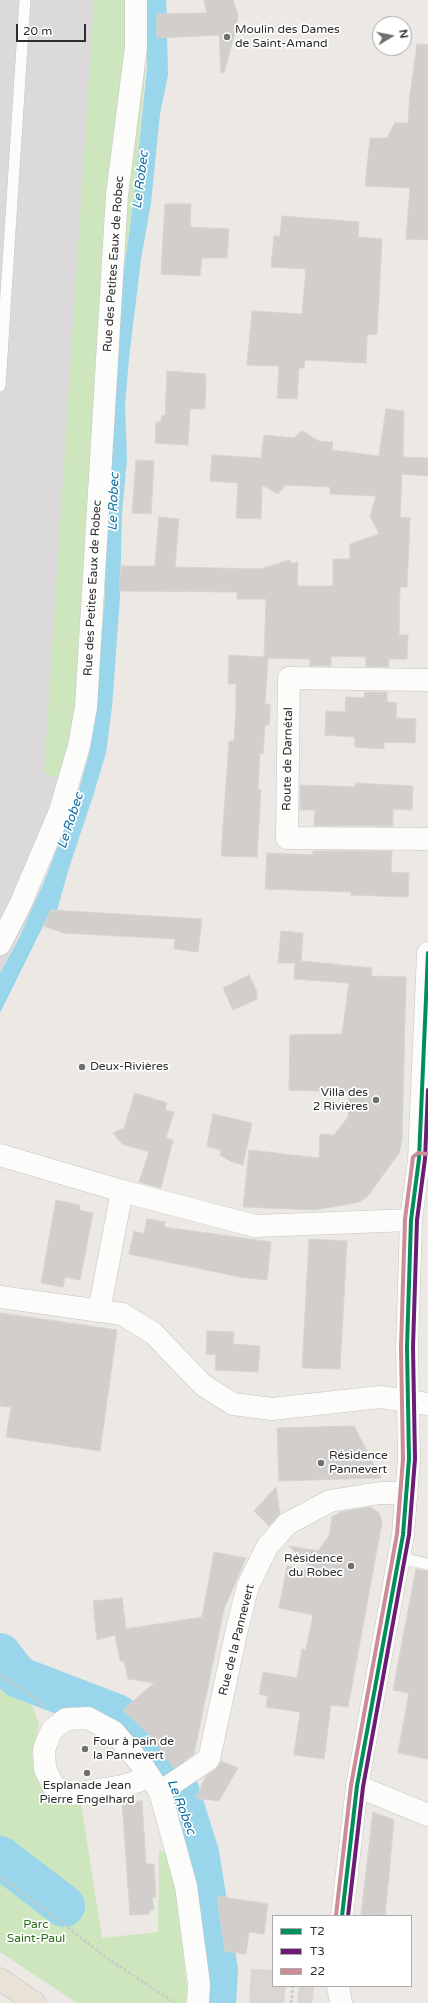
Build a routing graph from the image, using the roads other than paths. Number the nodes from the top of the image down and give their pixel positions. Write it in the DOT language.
graph roads {
  1 [pos="24,0"];
  2 [pos="136,0"];
  3 [pos="3,285"];
  4 [pos="0,386"];
  5 [pos="428,680"];
  6 [pos="428,839"];
  7 [pos="0,944"];
  8 [pos="428,953"];
  9 [pos="0,1155"];
  10 [pos="424,1160"];
  11 [pos="122,1191"];
  12 [pos="410,1220"];
  13 [pos="0,1297"];
  14 [pos="99,1311"];
  15 [pos="418,1403"];
  16 [pos="406,1493"];
  17 [pos="400,1558"];
  18 [pos="428,1564"];
  19 [pos="166,1782"];
  20 [pos="356,1786"];
  21 [pos="428,1815"];
  22 [pos="342,1915"];
  23 [pos="0,1979"];
  24 [pos="334,1987"];
  25 [pos="338,1987"];
  26 [pos="35,2003"];
  27 [pos="198,2003"];
  28 [pos="331,2003"];
  29 [pos="341,2003"];
  1 -- 3 [label="lane"];
  2 -- 7 [label="street, Rue des Petites Eaux de Robec"];
  3 -- 4 [label="lane"];
  5 -- 6 [label="street, Route de Darnétal"];
  8 -- 10 [label="street"];
  9 -- 11 [label="street"];
  10 -- 12 [label="street"];
  11 -- 12 [label="street"];
  11 -- 14 [label="street"];
  12 -- 15 [label="street"];
  13 -- 14 [label="street"];
  14 -- 15 [label="street"];
  15 -- 16 [label="street"];
  16 -- 17 [label="street"];
  16 -- 19 [label="street, Rue de la Pannevert"];
  17 -- 18 [label="lane"];
  17 -- 20 [label="street"];
  19 -- 19 [label="street, Rue de la Pannevert"];
  19 -- 27 [label="street"];
  20 -- 21 [label="street"];
  20 -- 22 [label="street"];
  23 -- 26 [label="highway"];
  24 -- 28 [label="street"];
  25 -- 29 [label="street"];
}
